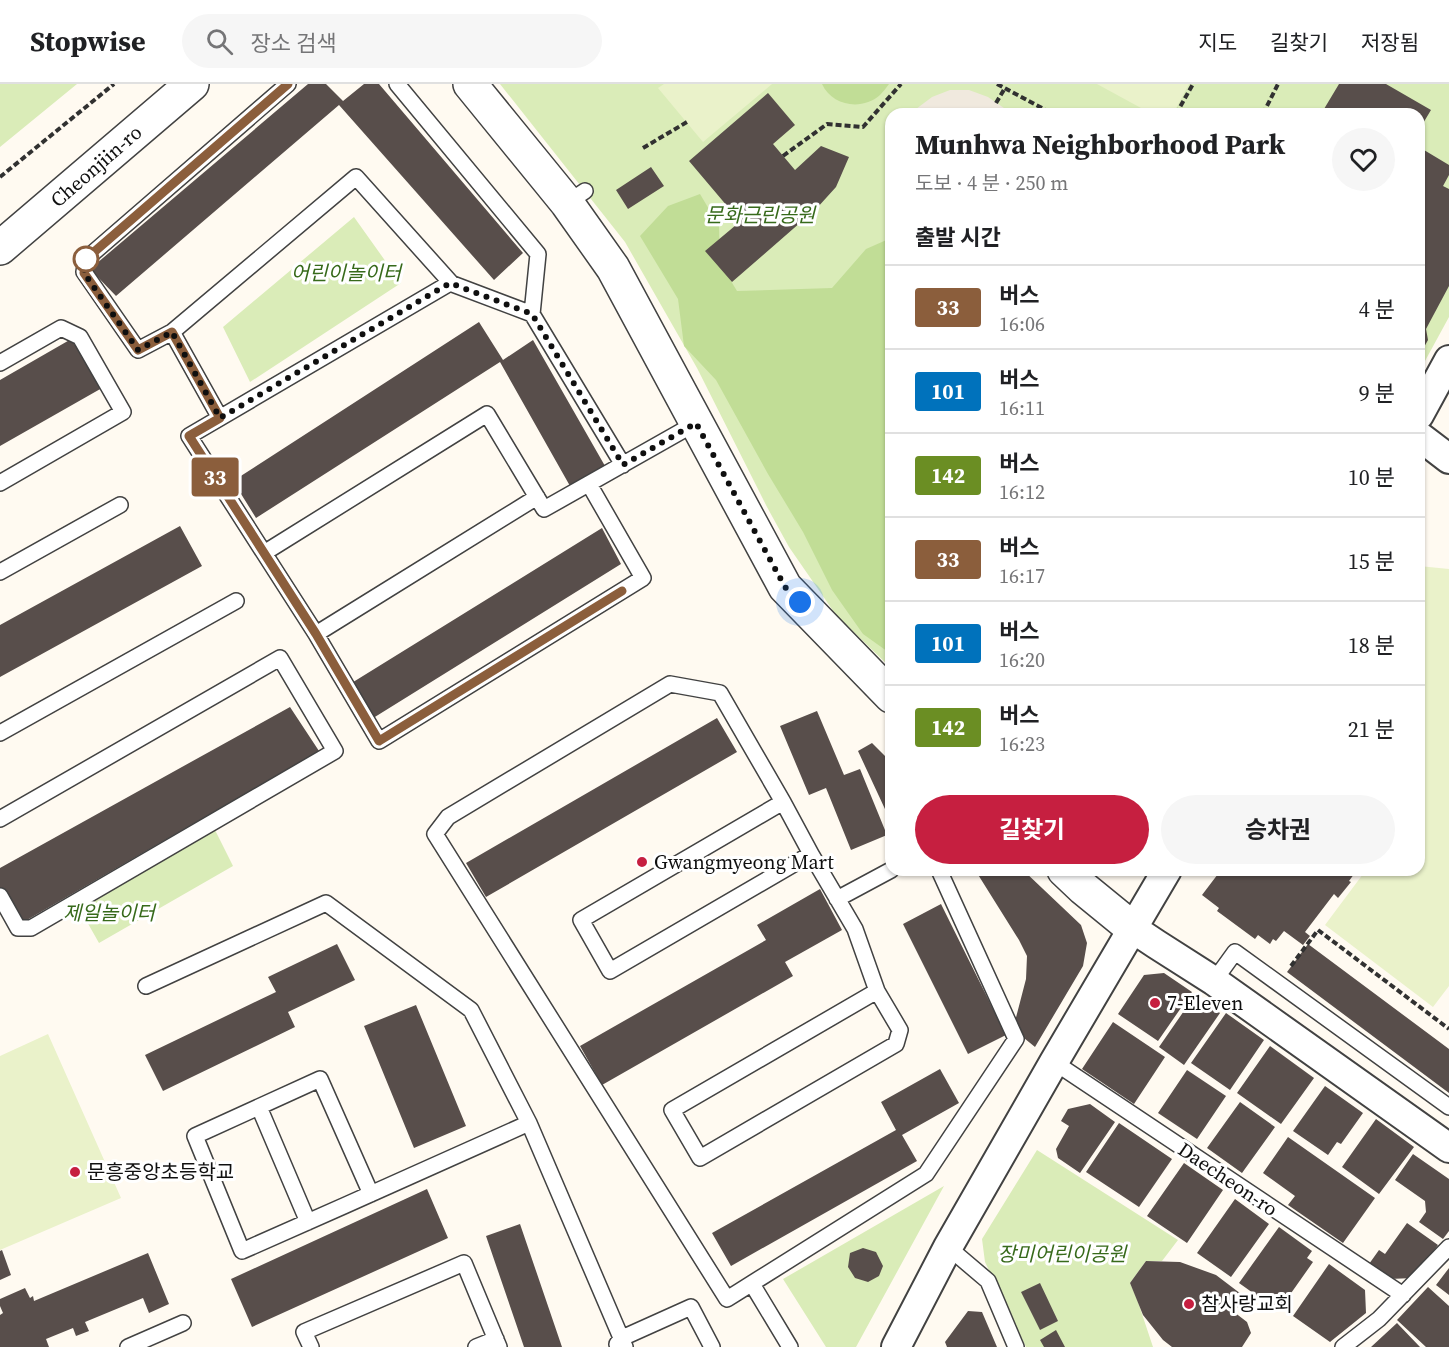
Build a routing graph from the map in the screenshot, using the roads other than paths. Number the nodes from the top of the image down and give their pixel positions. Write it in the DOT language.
graph roads {
  1 [pos="192,84"];
  2 [pos="288,84"];
  3 [pos="398,84"];
  4 [pos="470,84"];
  5 [pos="0,248"];
  6 [pos="452,284"];
  7 [pos="532,314"];
  8 [pos="172,332"];
  9 [pos="1449,360"];
  10 [pos="0,363"];
  11 [pos="1425,394"];
  12 [pos="220,418"];
  13 [pos="696,423"];
  14 [pos="1425,441"];
  15 [pos="1449,459"];
  16 [pos="623,465"];
  17 [pos="0,483"];
  18 [pos="589,484"];
  19 [pos="537,498"];
  20 [pos="120,505"];
  21 [pos="264,553"];
  22 [pos="0,572"];
  23 [pos="236,601"];
  24 [pos="316,634"];
  25 [pos="885,690"];
  26 [pos="0,733"];
  27 [pos="783,802"];
  28 [pos="0,819"];
  29 [pos="811,854"];
  30 [pos="885,873"];
  31 [pos="942,876"];
  32 [pos="1070,876"];
  33 [pos="1163,876"];
  34 [pos="0,896"];
  35 [pos="837,899"];
  36 [pos="1132,928"];
  37 [pos="1214,981"];
  38 [pos="146,986"];
  39 [pos="877,991"];
  40 [pos="1054,1062"];
  41 [pos="259,1107"];
  42 [pos="1449,1107"];
  43 [pos="529,1123"];
  44 [pos="1449,1148"];
  45 [pos="371,1194"];
  46 [pos="308,1222"];
  47 [pos="948,1247"];
  48 [pos="1449,1247"];
  49 [pos="752,1284"];
  50 [pos="1403,1295"];
  51 [pos="183,1323"];
  52 [pos="498,1343"];
  53 [pos="621,1344"];
  54 [pos="128,1347"];
  55 [pos="311,1347"];
  56 [pos="476,1347"];
  57 [pos="712,1347"];
  58 [pos="790,1347"];
  59 [pos="896,1347"];
  60 [pos="1016,1347"];
  61 [pos="1343,1347"];
  1 -- 5 [label="street, Cheonjiin-ro"];
  2 -- 8 [label="lane"];
  3 -- 7 [label="lane"];
  4 -- 13 [label="street"];
  6 -- 7 [label="lane"];
  6 -- 8 [label="lane"];
  6 -- 12 [label="lane"];
  7 -- 16 [label="lane"];
  8 -- 12 [label="lane"];
  9 -- 11 [label="street"];
  10 -- 17 [label="lane"];
  12 -- 21 [label="lane"];
  13 -- 16 [label="lane"];
  13 -- 25 [label="street"];
  14 -- 15 [label="street"];
  16 -- 18 [label="lane"];
  18 -- 19 [label="lane"];
  18 -- 24 [label="lane"];
  19 -- 21 [label="lane"];
  19 -- 24 [label="lane"];
  20 -- 22 [label="lane"];
  21 -- 24 [label="lane"];
  23 -- 26 [label="lane"];
  27 -- 29 [label="lane"];
  27 -- 29 [label="lane"];
  27 -- 49 [label="lane"];
  28 -- 34 [label="lane"];
  29 -- 35 [label="lane"];
  30 -- 35 [label="lane"];
  31 -- 49 [label="lane"];
  32 -- 36 [label="street"];
  33 -- 36 [label="street"];
  35 -- 39 [label="lane"];
  36 -- 37 [label="street"];
  36 -- 40 [label="street"];
  37 -- 42 [label="lane"];
  37 -- 44 [label="street"];
  38 -- 43 [label="lane"];
  39 -- 39 [label="lane"];
  40 -- 47 [label="street"];
  40 -- 50 [label="lane, Daecheon-ro"];
  41 -- 45 [label="lane"];
  41 -- 46 [label="lane"];
  41 -- 46 [label="lane"];
  43 -- 45 [label="lane"];
  43 -- 53 [label="lane"];
  45 -- 46 [label="lane"];
  47 -- 59 [label="street"];
  47 -- 60 [label="lane"];
  48 -- 50 [label="lane"];
  49 -- 58 [label="lane"];
  50 -- 61 [label="lane"];
  51 -- 54 [label="lane"];
  52 -- 55 [label="lane"];
  52 -- 56 [label="lane"];
  53 -- 57 [label="lane"];
}
